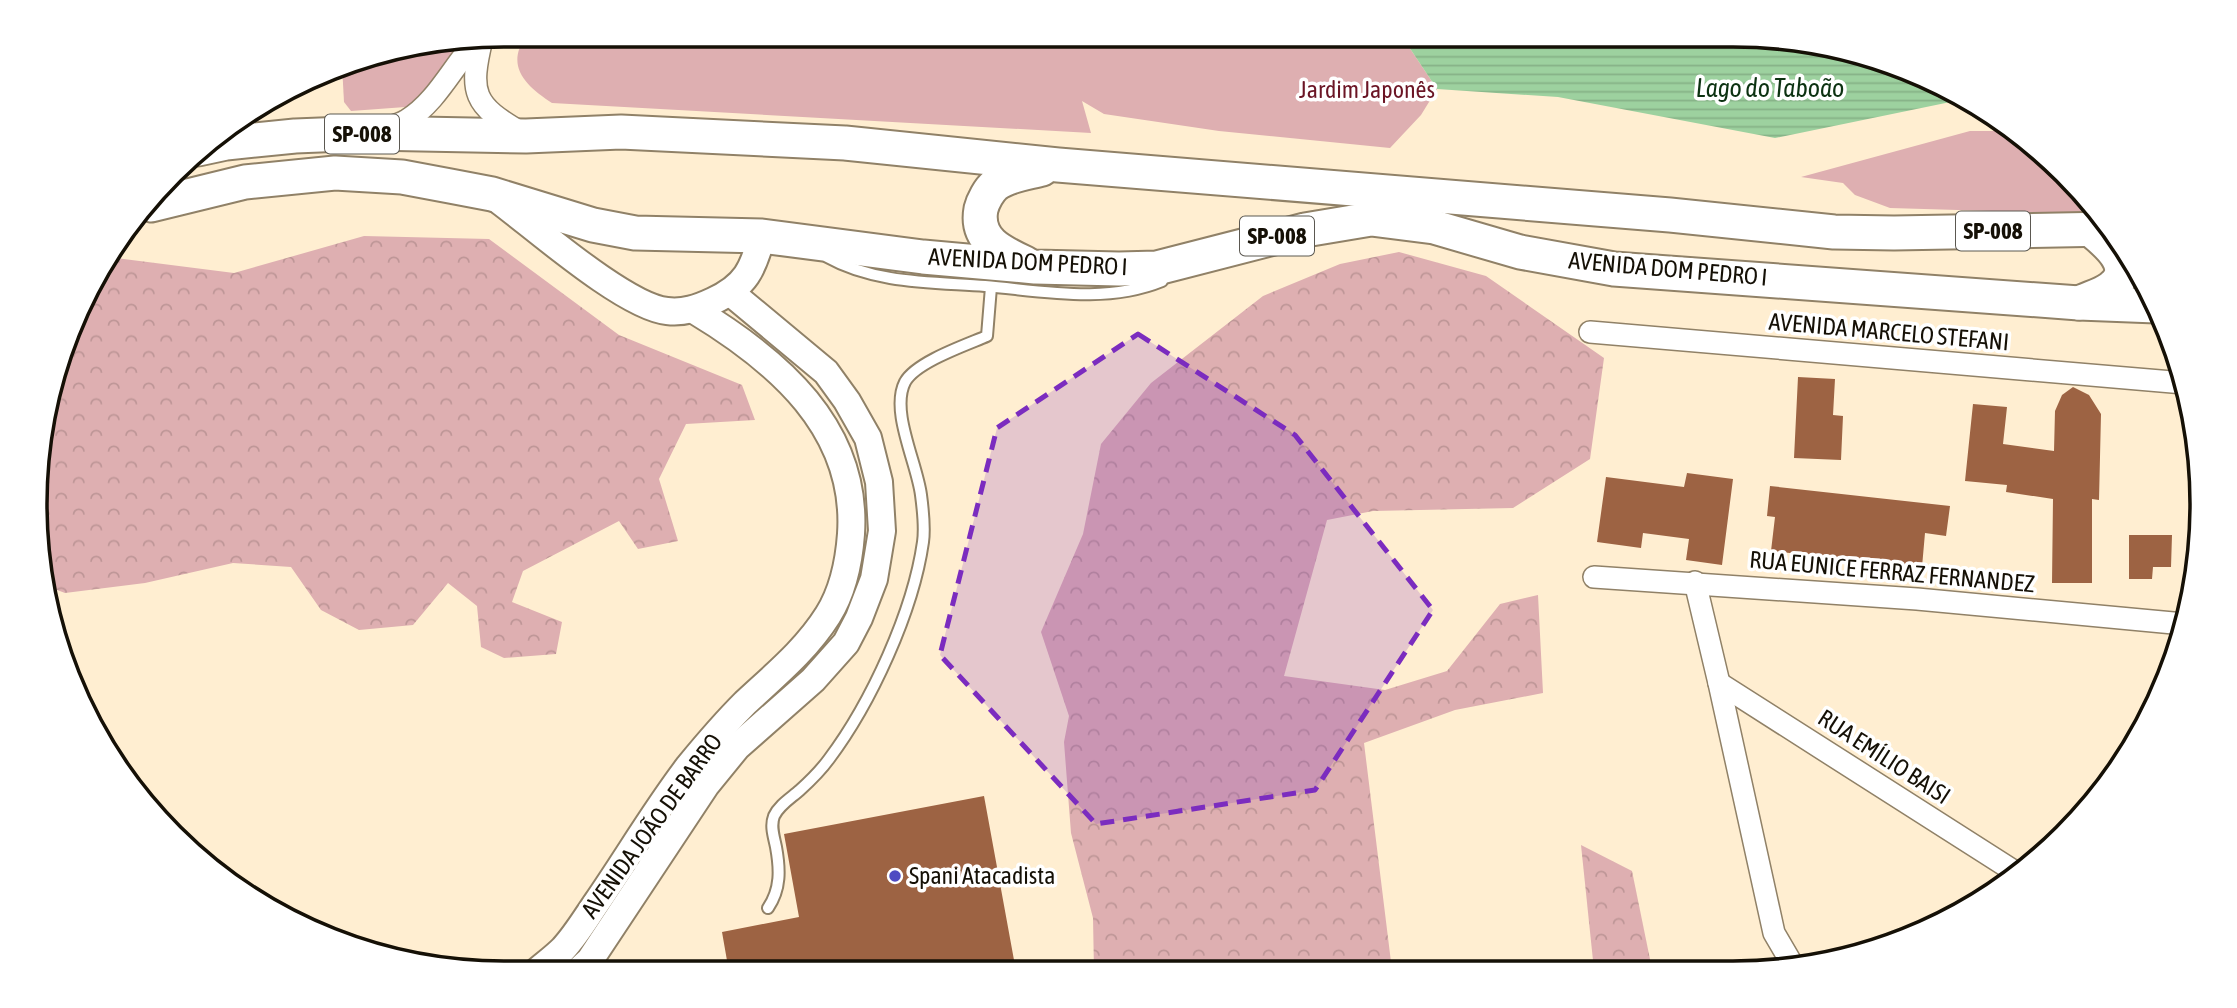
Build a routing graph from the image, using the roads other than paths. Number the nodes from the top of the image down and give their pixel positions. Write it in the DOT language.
graph roads {
  1 [pos="471,48"];
  2 [pos="479,48"];
  3 [pos="370,133"];
  4 [pos="526,136"];
  5 [pos="221,146"];
  6 [pos="1058,165"];
  7 [pos="492,194"];
  8 [pos="162,202"];
  9 [pos="2098,230"];
  10 [pos="762,236"];
  11 [pos="794,239"];
  12 [pos="1258,241"];
  13 [pos="2121,263"];
  14 [pos="1035,267"];
  15 [pos="991,287"];
  16 [pos="731,293"];
  17 [pos="2080,303"];
  18 [pos="2145,306"];
  19 [pos="694,310"];
  20 [pos="1590,332"];
  21 [pos="2173,382"];
  22 [pos="1594,577"];
  23 [pos="1695,582"];
  24 [pos="2174,623"];
  25 [pos="1719,683"];
  26 [pos="2009,868"];
  27 [pos="768,908"];
  28 [pos="571,939"];
  29 [pos="1788,957"];
  30 [pos="549,961"];
  31 [pos="583,961"];
  32 [pos="592,961"];
  1 -- 3 [label="street"];
  2 -- 4 [label="street"];
  3 -- 4 [label="main road, SP-008"];
  3 -- 5 [label="main road, SP-008"];
  4 -- 6 [label="main road, SP-008"];
  6 -- 9 [label="main road, SP-008"];
  6 -- 14 [label="main road"];
  7 -- 8 [label="main road, AVENIDA DOM PEDRO I / SP-008"];
  7 -- 10 [label="main road, AVENIDA DOM PEDRO I / SP-008"];
  7 -- 19 [label="street"];
  10 -- 11 [label="main road, AVENIDA DOM PEDRO I / SP-008"];
  10 -- 16 [label="street"];
  11 -- 14 [label="main road, AVENIDA DOM PEDRO I / SP-008"];
  11 -- 15 [label="lane"];
  12 -- 14 [label="main road, AVENIDA DOM PEDRO I / SP-008"];
  12 -- 15 [label="lane"];
  12 -- 17 [label="main road, AVENIDA DOM PEDRO I / SP-008"];
  13 -- 17 [label="main road"];
  15 -- 27 [label="lane"];
  16 -- 19 [label="street"];
  16 -- 32 [label="street, AVENIDA JOÃO DE BARRO"];
  17 -- 18 [label="main road, AVENIDA DOM PEDRO I / SP-008"];
  19 -- 28 [label="street, AVENIDA JOÃO DE BARRO"];
  20 -- 21 [label="street, AVENIDA MARCELO STEFANI"];
  22 -- 23 [label="street, RUA EUNICE FERRAZ FERNANDEZ"];
  23 -- 24 [label="street, RUA EUNICE FERRAZ FERNANDEZ"];
  23 -- 25 [label="street"];
  25 -- 26 [label="street, RUA EMÍLIO BAISI"];
  25 -- 29 [label="street"];
  28 -- 30 [label="street, AVENIDA JOÃO DE BARRO"];
  28 -- 31 [label="street"];
}
